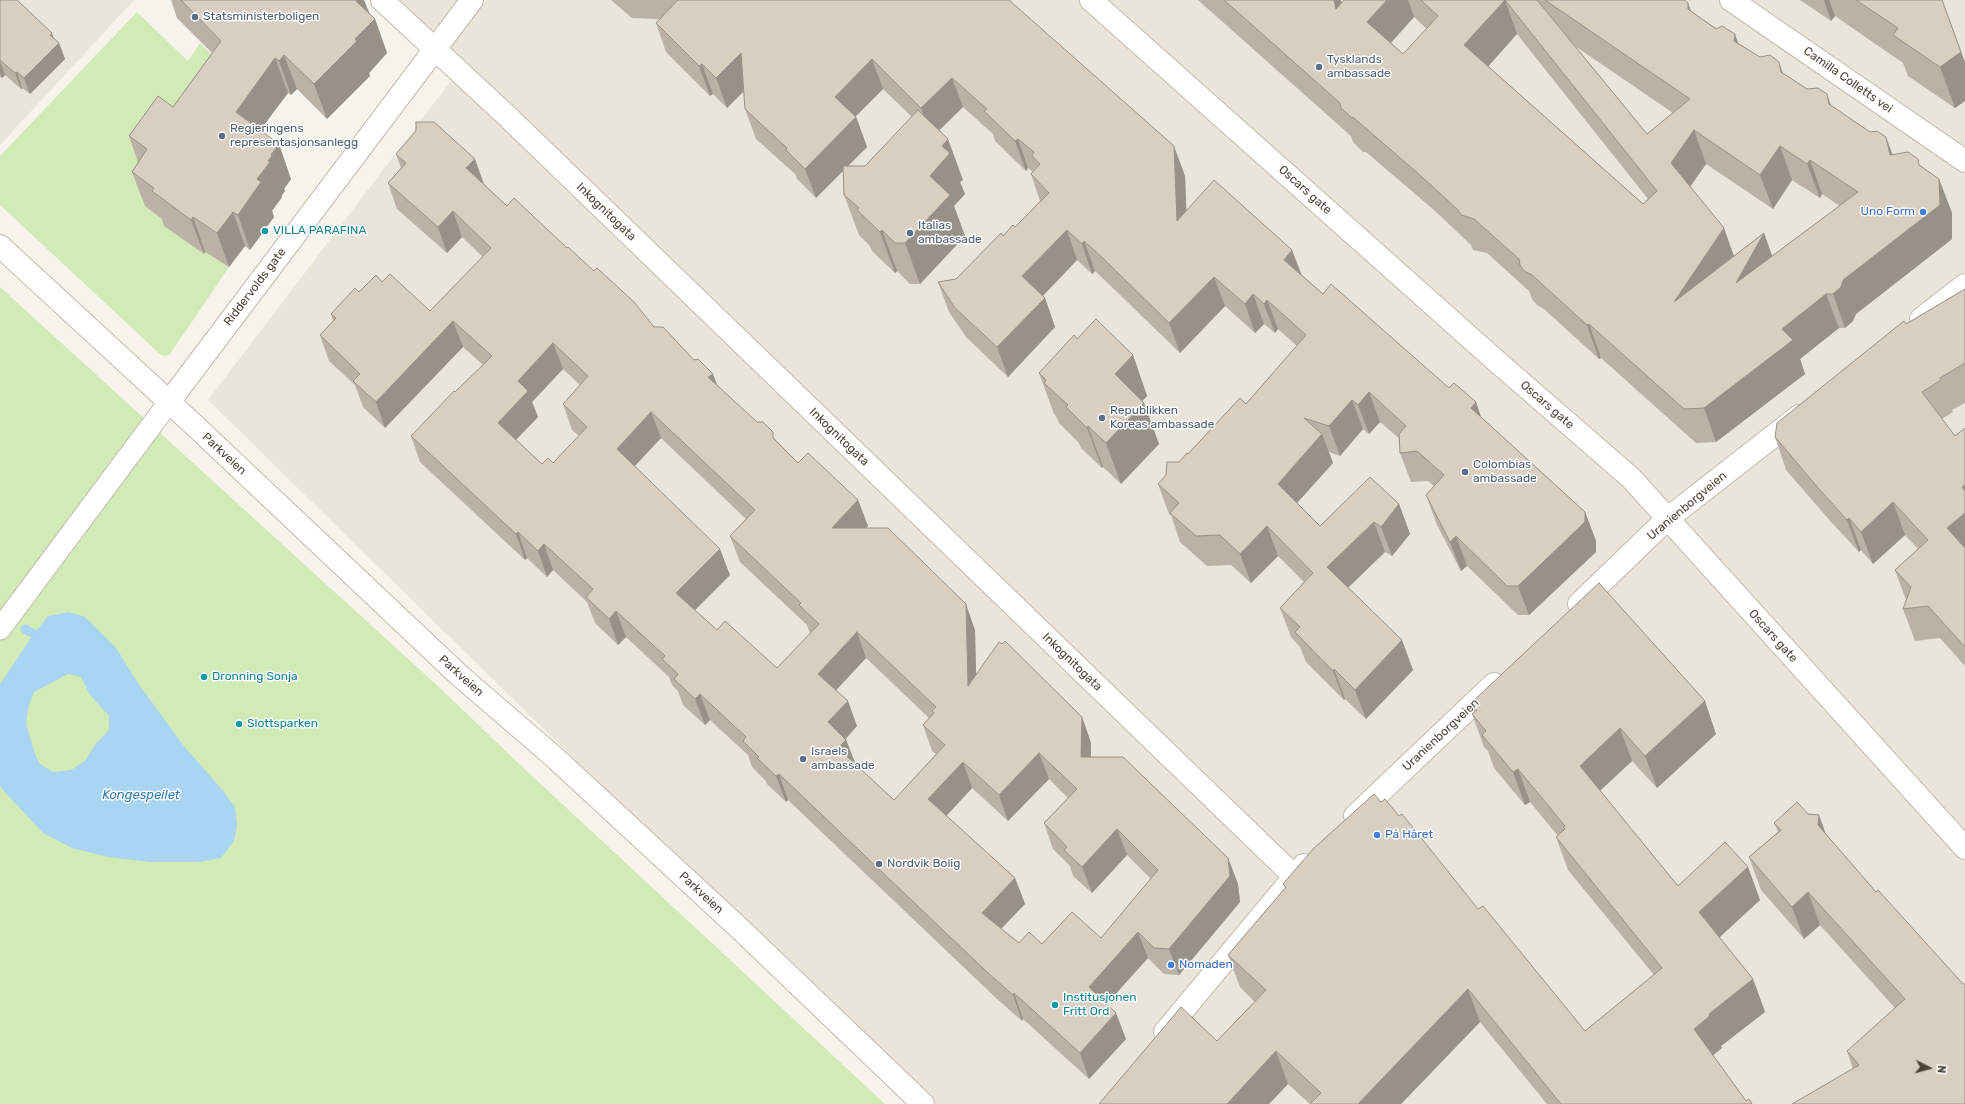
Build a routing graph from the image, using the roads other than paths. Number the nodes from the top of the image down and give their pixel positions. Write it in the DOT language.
graph roads {
  1 [pos="382,0"];
  2 [pos="472,0"];
  3 [pos="1091,0"];
  4 [pos="1731,0"];
  5 [pos="434,49"];
  6 [pos="1965,161"];
  7 [pos="0,246"];
  8 [pos="1965,285"];
  9 [pos="1906,332"];
  10 [pos="169,402"];
  11 [pos="1812,406"];
  12 [pos="1667,519"];
  13 [pos="1562,620"];
  14 [pos="0,629"];
  15 [pos="1511,669"];
  16 [pos="1340,830"];
  17 [pos="1965,848"];
  18 [pos="1319,851"];
  19 [pos="1294,876"];
  20 [pos="1151,1049"];
  21 [pos="923,1104"];
  1 -- 5 [label="street, Inkognitogata"];
  2 -- 5 [label="street, Riddervolds gate"];
  3 -- 12 [label="street, Oscars gate"];
  4 -- 6 [label="street, Camilla Colletts vei"];
  5 -- 10 [label="street, Riddervolds gate"];
  5 -- 19 [label="street, Inkognitogata"];
  7 -- 10 [label="street, Parkveien"];
  8 -- 9 [label="street"];
  10 -- 14 [label="street"];
  10 -- 21 [label="street, Parkveien"];
  11 -- 12 [label="street, Uranienborgveien"];
  12 -- 13 [label="street, Uranienborgveien"];
  12 -- 17 [label="street, Oscars gate"];
  15 -- 16 [label="street, Uranienborgveien"];
  18 -- 19 [label="street"];
  19 -- 20 [label="street"];
}
